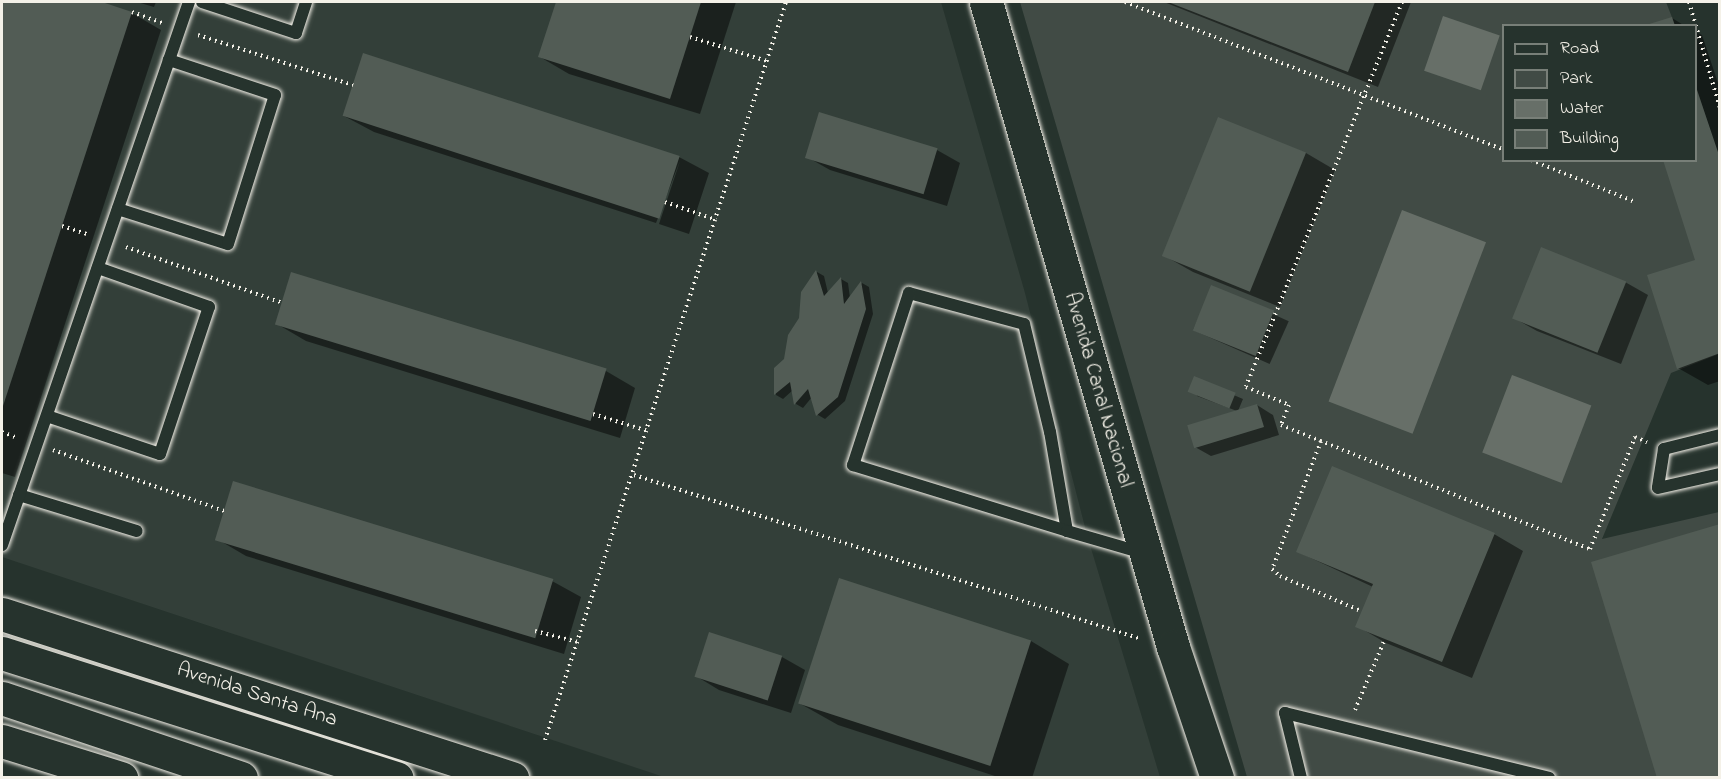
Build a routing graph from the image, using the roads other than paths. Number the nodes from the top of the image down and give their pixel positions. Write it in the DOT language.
graph roads {
  1 [pos="189,2"];
  2 [pos="202,2"];
  3 [pos="306,2"];
  4 [pos="986,2"];
  5 [pos="169,60"];
  6 [pos="118,209"];
  7 [pos="98,268"];
  8 [pos="47,416"];
  9 [pos="1719,435"];
  10 [pos="1719,474"];
  11 [pos="19,495"];
  12 [pos="137,531"];
  13 [pos="1067,531"];
  14 [pos="2,545"];
  15 [pos="1146,554"];
  16 [pos="2,614"];
  17 [pos="2,653"];
  18 [pos="2,698"];
  19 [pos="2,741"];
  20 [pos="121,777"];
  21 [pos="241,777"];
  22 [pos="397,777"];
  23 [pos="512,777"];
  24 [pos="1216,777"];
  25 [pos="1301,777"];
  26 [pos="1549,777"];
  1 -- 5 [label="lane"];
  2 -- 3 [label="lane"];
  4 -- 15 [label="street, Avenida Canal Nacional"];
  5 -- 6 [label="lane"];
  5 -- 6 [label="lane"];
  6 -- 7 [label="lane"];
  7 -- 8 [label="lane"];
  7 -- 8 [label="lane"];
  8 -- 11 [label="lane"];
  9 -- 10 [label="lane"];
  11 -- 12 [label="lane"];
  11 -- 14 [label="lane"];
  13 -- 13 [label="lane"];
  13 -- 15 [label="lane"];
  15 -- 24 [label="street, Avenida Canal Nacional"];
  16 -- 23 [label="street, Avenida Santa Ana"];
  17 -- 22 [label="street, Avenida Santa Ana"];
  18 -- 21 [label="street"];
  19 -- 20 [label="street"];
  25 -- 26 [label="lane"];
}
